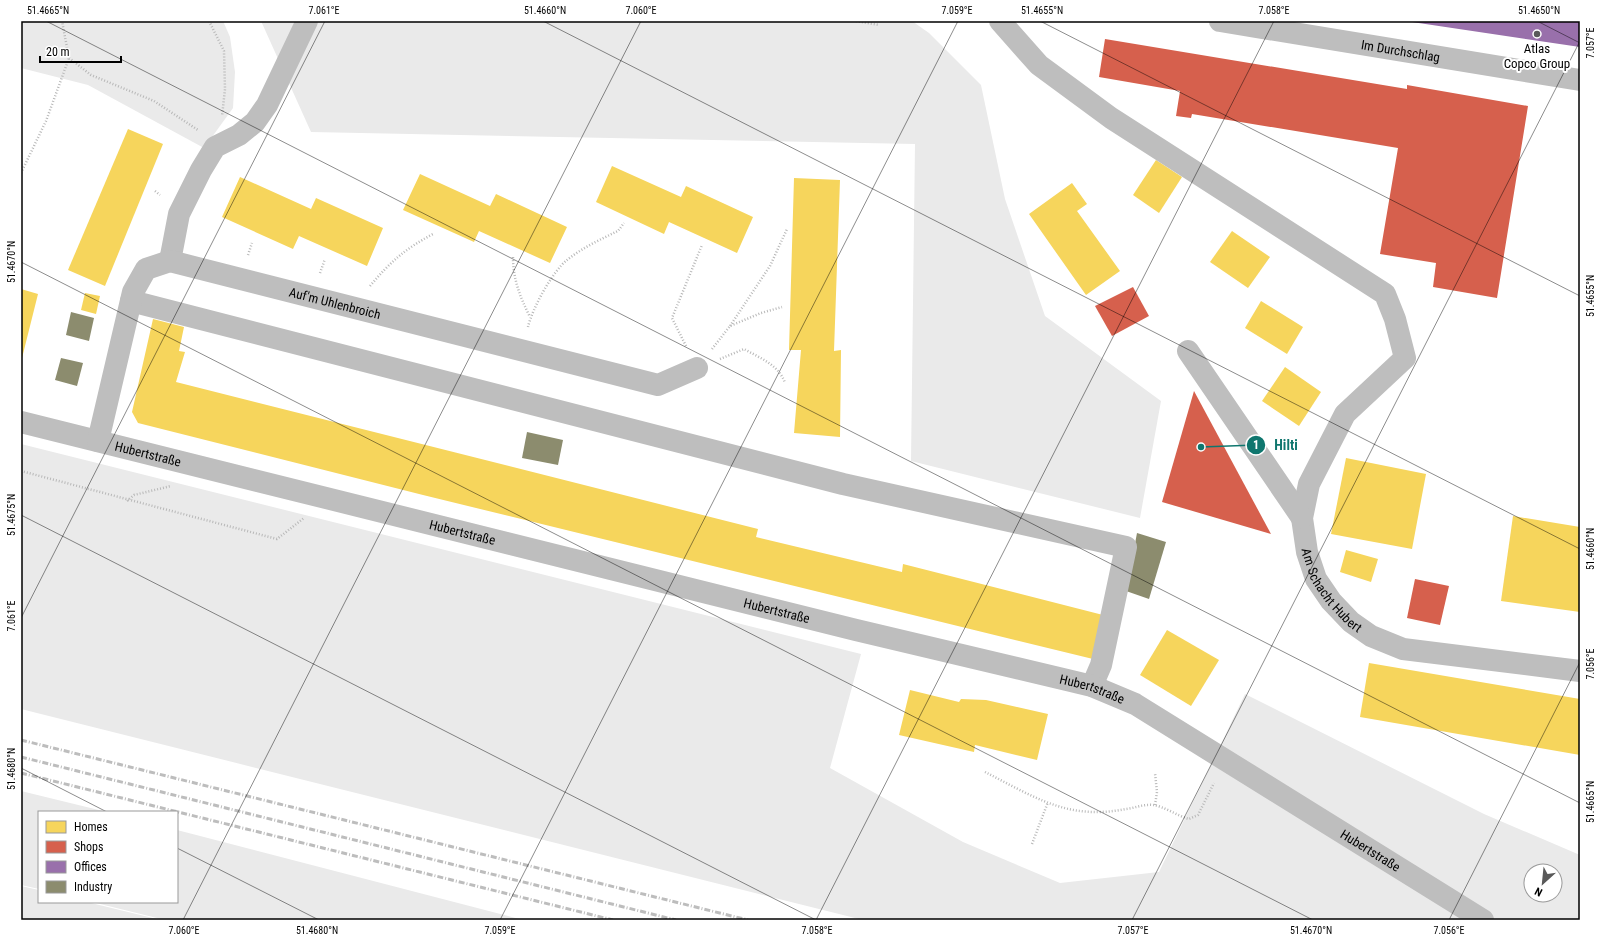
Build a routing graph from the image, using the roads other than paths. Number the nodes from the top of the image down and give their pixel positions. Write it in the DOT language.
graph roads {
  1 [pos="307,21"];
  2 [pos="1000,21"];
  3 [pos="1220,21"];
  4 [pos="1580,80"];
  5 [pos="170,261"];
  6 [pos="131,301"];
  7 [pos="1188,351"];
  8 [pos="697,368"];
  9 [pos="21,422"];
  10 [pos="98,441"];
  11 [pos="1302,518"];
  12 [pos="1580,671"];
  13 [pos="1092,686"];
  14 [pos="1483,920"];
  1 -- 5 [label="street"];
  2 -- 11 [label="street, Am Schacht Hubert"];
  3 -- 4 [label="street, Im Durchschlag"];
  5 -- 6 [label="street"];
  5 -- 8 [label="street, Auf'm Uhlenbroich"];
  6 -- 10 [label="street"];
  6 -- 13 [label="street"];
  7 -- 11 [label="street"];
  9 -- 10 [label="street, Hubertstraße"];
  10 -- 13 [label="street, Hubertstraße"];
  11 -- 12 [label="street, Am Schacht Hubert"];
  13 -- 14 [label="street, Hubertstraße"];
}
